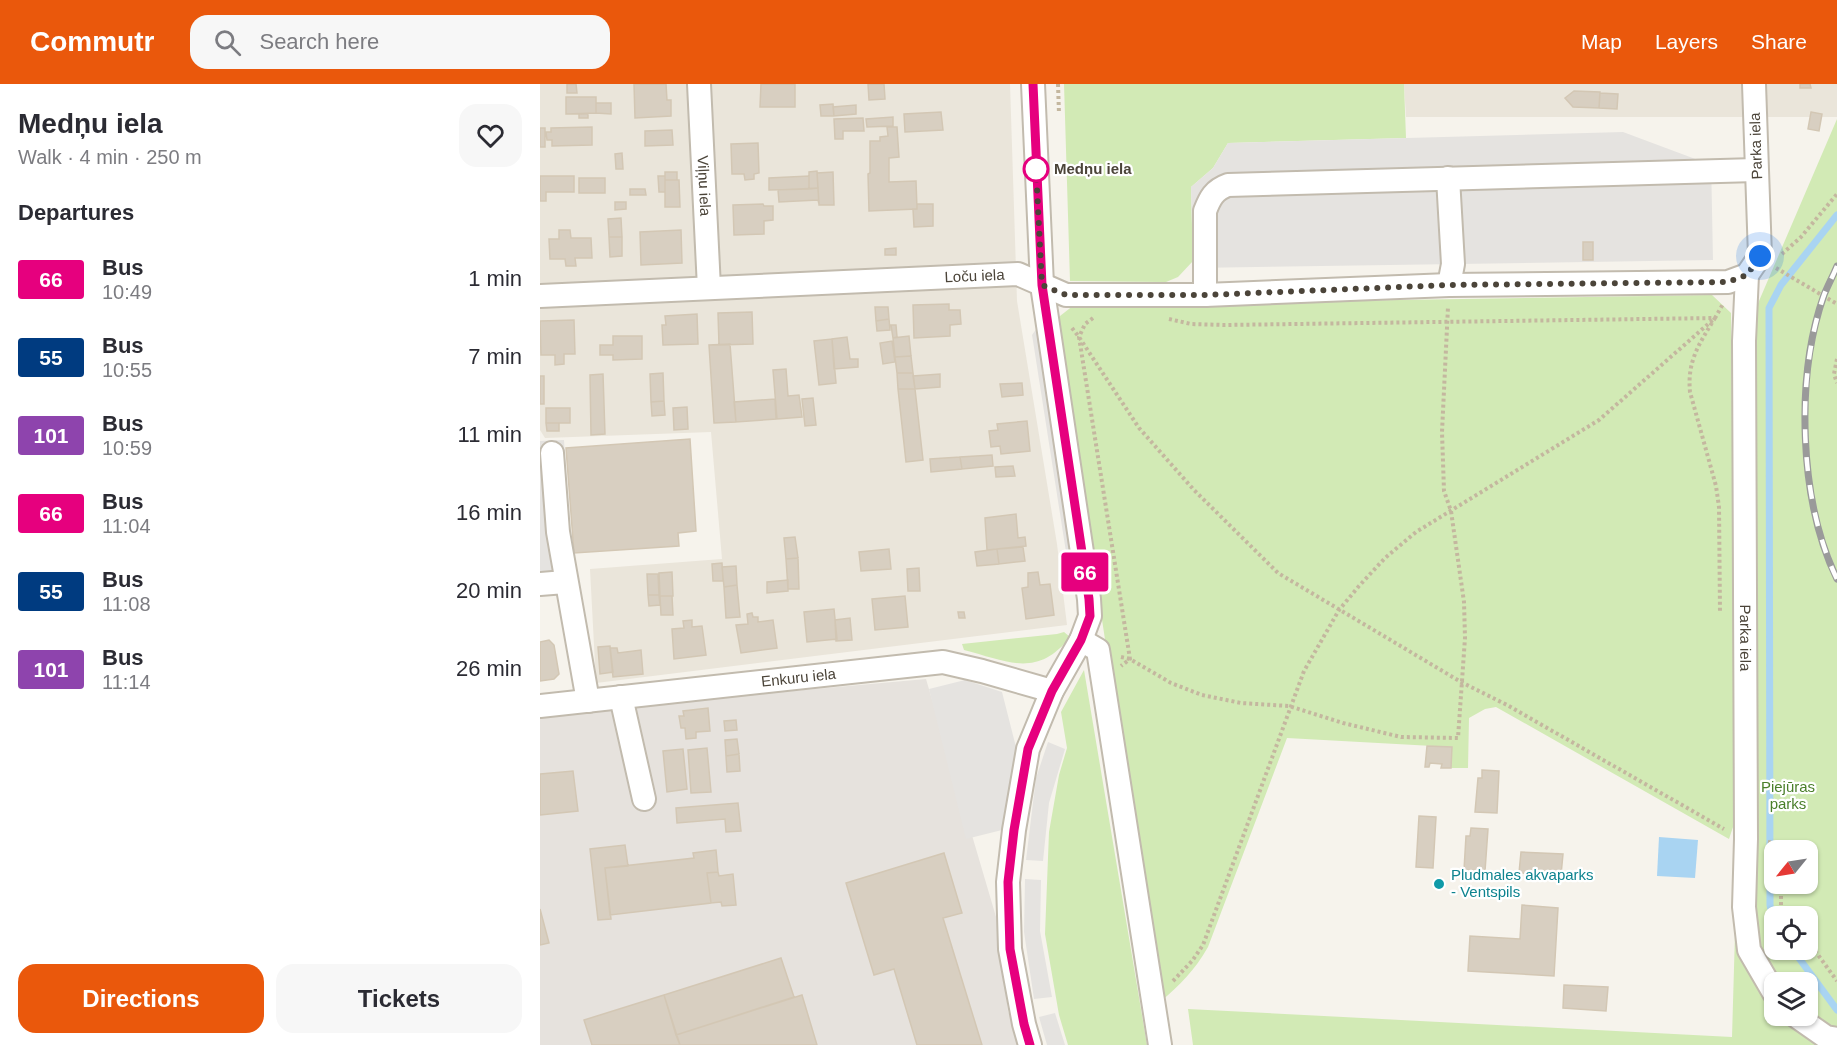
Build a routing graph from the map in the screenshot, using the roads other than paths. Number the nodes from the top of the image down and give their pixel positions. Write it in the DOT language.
graph roads {
  1 [pos="699,84"];
  2 [pos="1033,84"];
  3 [pos="1754,84"];
  4 [pos="1756,170"];
  5 [pos="1448,178"];
  6 [pos="1734,284"];
  7 [pos="1042,285"];
  8 [pos="1449,285"];
  9 [pos="709,288"];
  10 [pos="1205,295"];
  11 [pos="540,296"];
  12 [pos="552,453"];
  13 [pos="549,533"];
  14 [pos="565,582"];
  15 [pos="540,584"];
  16 [pos="1090,645"];
  17 [pos="1052,691"];
  18 [pos="621,698"];
  19 [pos="588,701"];
  20 [pos="540,706"];
  21 [pos="644,800"];
  22 [pos="1764,976"];
  23 [pos="1811,1026"];
  24 [pos="1837,1038"];
  25 [pos="1030,1045"];
  26 [pos="1160,1045"];
  1 -- 9 [label="street, Viļņu iela"];
  2 -- 7 [label="street"];
  3 -- 4 [label="street, Parka iela"];
  4 -- 5 [label="street"];
  4 -- 6 [label="street, Parka iela"];
  5 -- 8 [label="street"];
  5 -- 10 [label="street"];
  6 -- 8 [label="street, Loču iela"];
  6 -- 22 [label="street, Parka iela"];
  7 -- 9 [label="street, Loču iela"];
  7 -- 10 [label="street, Loču iela"];
  7 -- 16 [label="street"];
  8 -- 10 [label="street, Loču iela"];
  9 -- 11 [label="street, Loču iela"];
  12 -- 13 [label="street"];
  13 -- 14 [label="street"];
  14 -- 15 [label="street"];
  14 -- 19 [label="street"];
  16 -- 17 [label="street"];
  16 -- 26 [label="street"];
  17 -- 18 [label="street, Enkuru iela"];
  17 -- 25 [label="street"];
  18 -- 19 [label="street, Enkuru iela"];
  18 -- 21 [label="street"];
  19 -- 20 [label="street, Enkuru iela"];
  23 -- 24 [label="street"];
}
